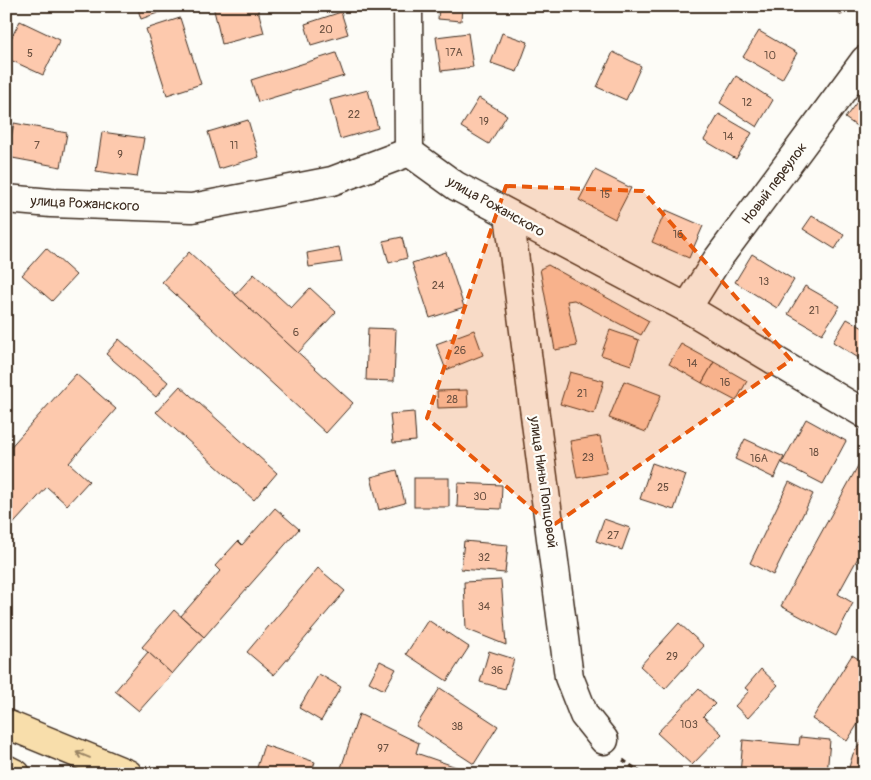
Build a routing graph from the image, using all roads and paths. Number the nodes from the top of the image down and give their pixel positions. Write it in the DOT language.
graph roads {
  1 [pos="408,6"];
  2 [pos="865,60"];
  3 [pos="409,152"];
  4 [pos="6,199"];
  5 [pos="508,215"];
  6 [pos="687,308"];
  7 [pos="865,414"];
  8 [pos="6,724"];
  9 [pos="604,740"];
  10 [pos="6,769"];
  11 [pos="16,774"];
  12 [pos="128,774"];
  1 -- 3 [label="street"];
  2 -- 6 [label="street, Новый переулок"];
  3 -- 4 [label="street, улица Рожанского"];
  3 -- 5 [label="street, улица Рожанского"];
  5 -- 6 [label="street, улица Рожанского"];
  5 -- 9 [label="street, улица Нины Попцовой"];
  6 -- 7 [label="street, улица Рожанского"];
  12 -- 8 [label="main road, one-way"];
  10 -- 11 [label="main road"];
}
